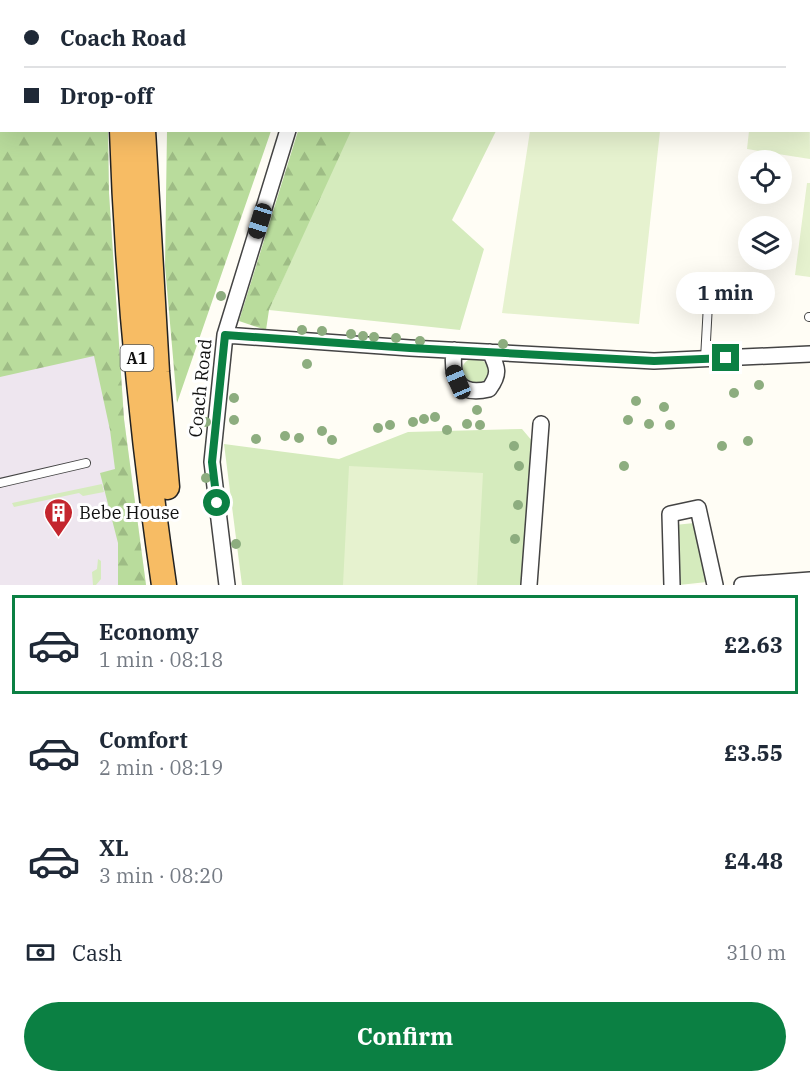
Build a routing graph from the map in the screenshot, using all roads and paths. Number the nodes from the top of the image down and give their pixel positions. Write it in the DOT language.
graph roads {
  1 [pos="122,132"];
  2 [pos="143,132"];
  3 [pos="287,132"];
  4 [pos="709,286"];
  5 [pos="225,335"];
  6 [pos="454,350"];
  7 [pos="490,352"];
  8 [pos="810,354"];
  9 [pos="705,359"];
  10 [pos="541,424"];
  11 [pos="86,463"];
  12 [pos="0,483"];
  13 [pos="810,580"];
  14 [pos="164,585"];
  15 [pos="179,585"];
  16 [pos="227,585"];
  17 [pos="529,585"];
  18 [pos="672,585"];
  19 [pos="715,585"];
  20 [pos="741,585"];
  1 -- 14 [label="highway, A1"];
  2 -- 15 [label="highway, A1"];
  3 -- 5 [label="street, Coach Road"];
  4 -- 9 [label="lane"];
  5 -- 6 [label="street"];
  5 -- 16 [label="street, Coach Road"];
  6 -- 7 [label="street"];
  6 -- 7 [label="street"];
  7 -- 9 [label="street"];
  8 -- 9 [label="street"];
  10 -- 17 [label="street"];
  11 -- 12 [label="lane"];
  13 -- 20 [label="street"];
  18 -- 19 [label="street"];
}
